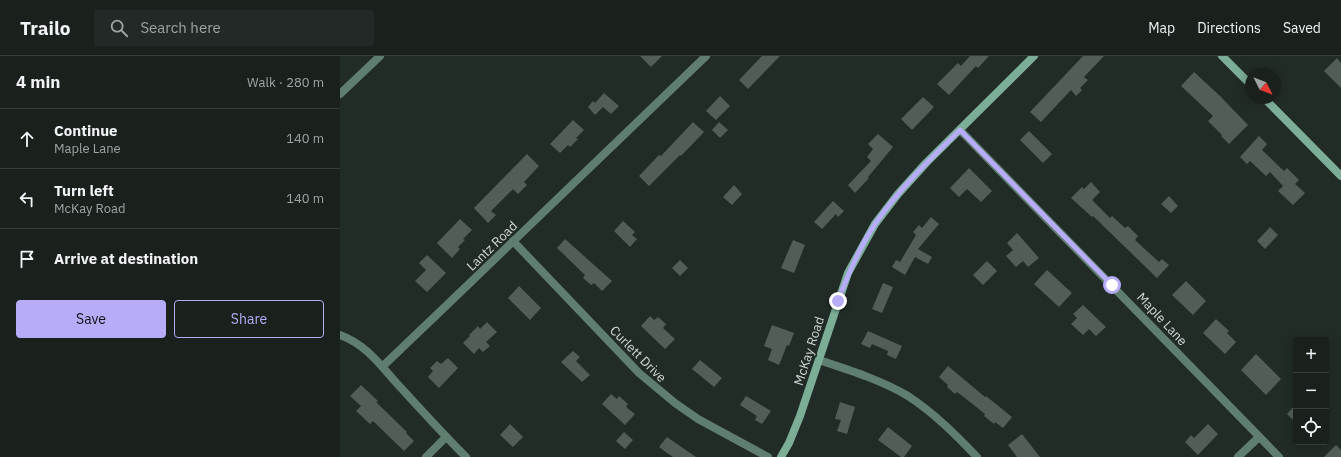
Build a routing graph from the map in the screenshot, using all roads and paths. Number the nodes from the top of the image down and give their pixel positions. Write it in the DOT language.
graph roads {
  1 [pos="380,56"];
  2 [pos="706,56"];
  3 [pos="1034,56"];
  4 [pos="1222,56"];
  5 [pos="1245,79"];
  6 [pos="340,94"];
  7 [pos="1270,104"];
  8 [pos="960,130"];
  9 [pos="1341,176"];
  10 [pos="513,241"];
  11 [pos="340,335"];
  12 [pos="820,360"];
  13 [pos="383,366"];
  14 [pos="446,437"];
  15 [pos="1259,437"];
  16 [pos="426,457"];
  17 [pos="466,457"];
  18 [pos="768,457"];
  19 [pos="781,457"];
  20 [pos="977,457"];
  21 [pos="1238,457"];
  22 [pos="1279,457"];
  1 -- 6 [label="street"];
  2 -- 10 [label="street, Lantz Road"];
  3 -- 8 [label="street, McKay Road"];
  4 -- 5 [label="street"];
  7 -- 9 [label="street"];
  8 -- 12 [label="street, McKay Road"];
  8 -- 15 [label="street, Maple Lane"];
  10 -- 13 [label="street, Lantz Road"];
  10 -- 18 [label="street, Curlett Drive"];
  11 -- 13 [label="street"];
  12 -- 19 [label="street, McKay Road"];
  12 -- 20 [label="street"];
  13 -- 14 [label="street"];
  14 -- 16 [label="street"];
  14 -- 17 [label="street"];
  15 -- 21 [label="street"];
  15 -- 22 [label="street, Maple Lane"];
}
